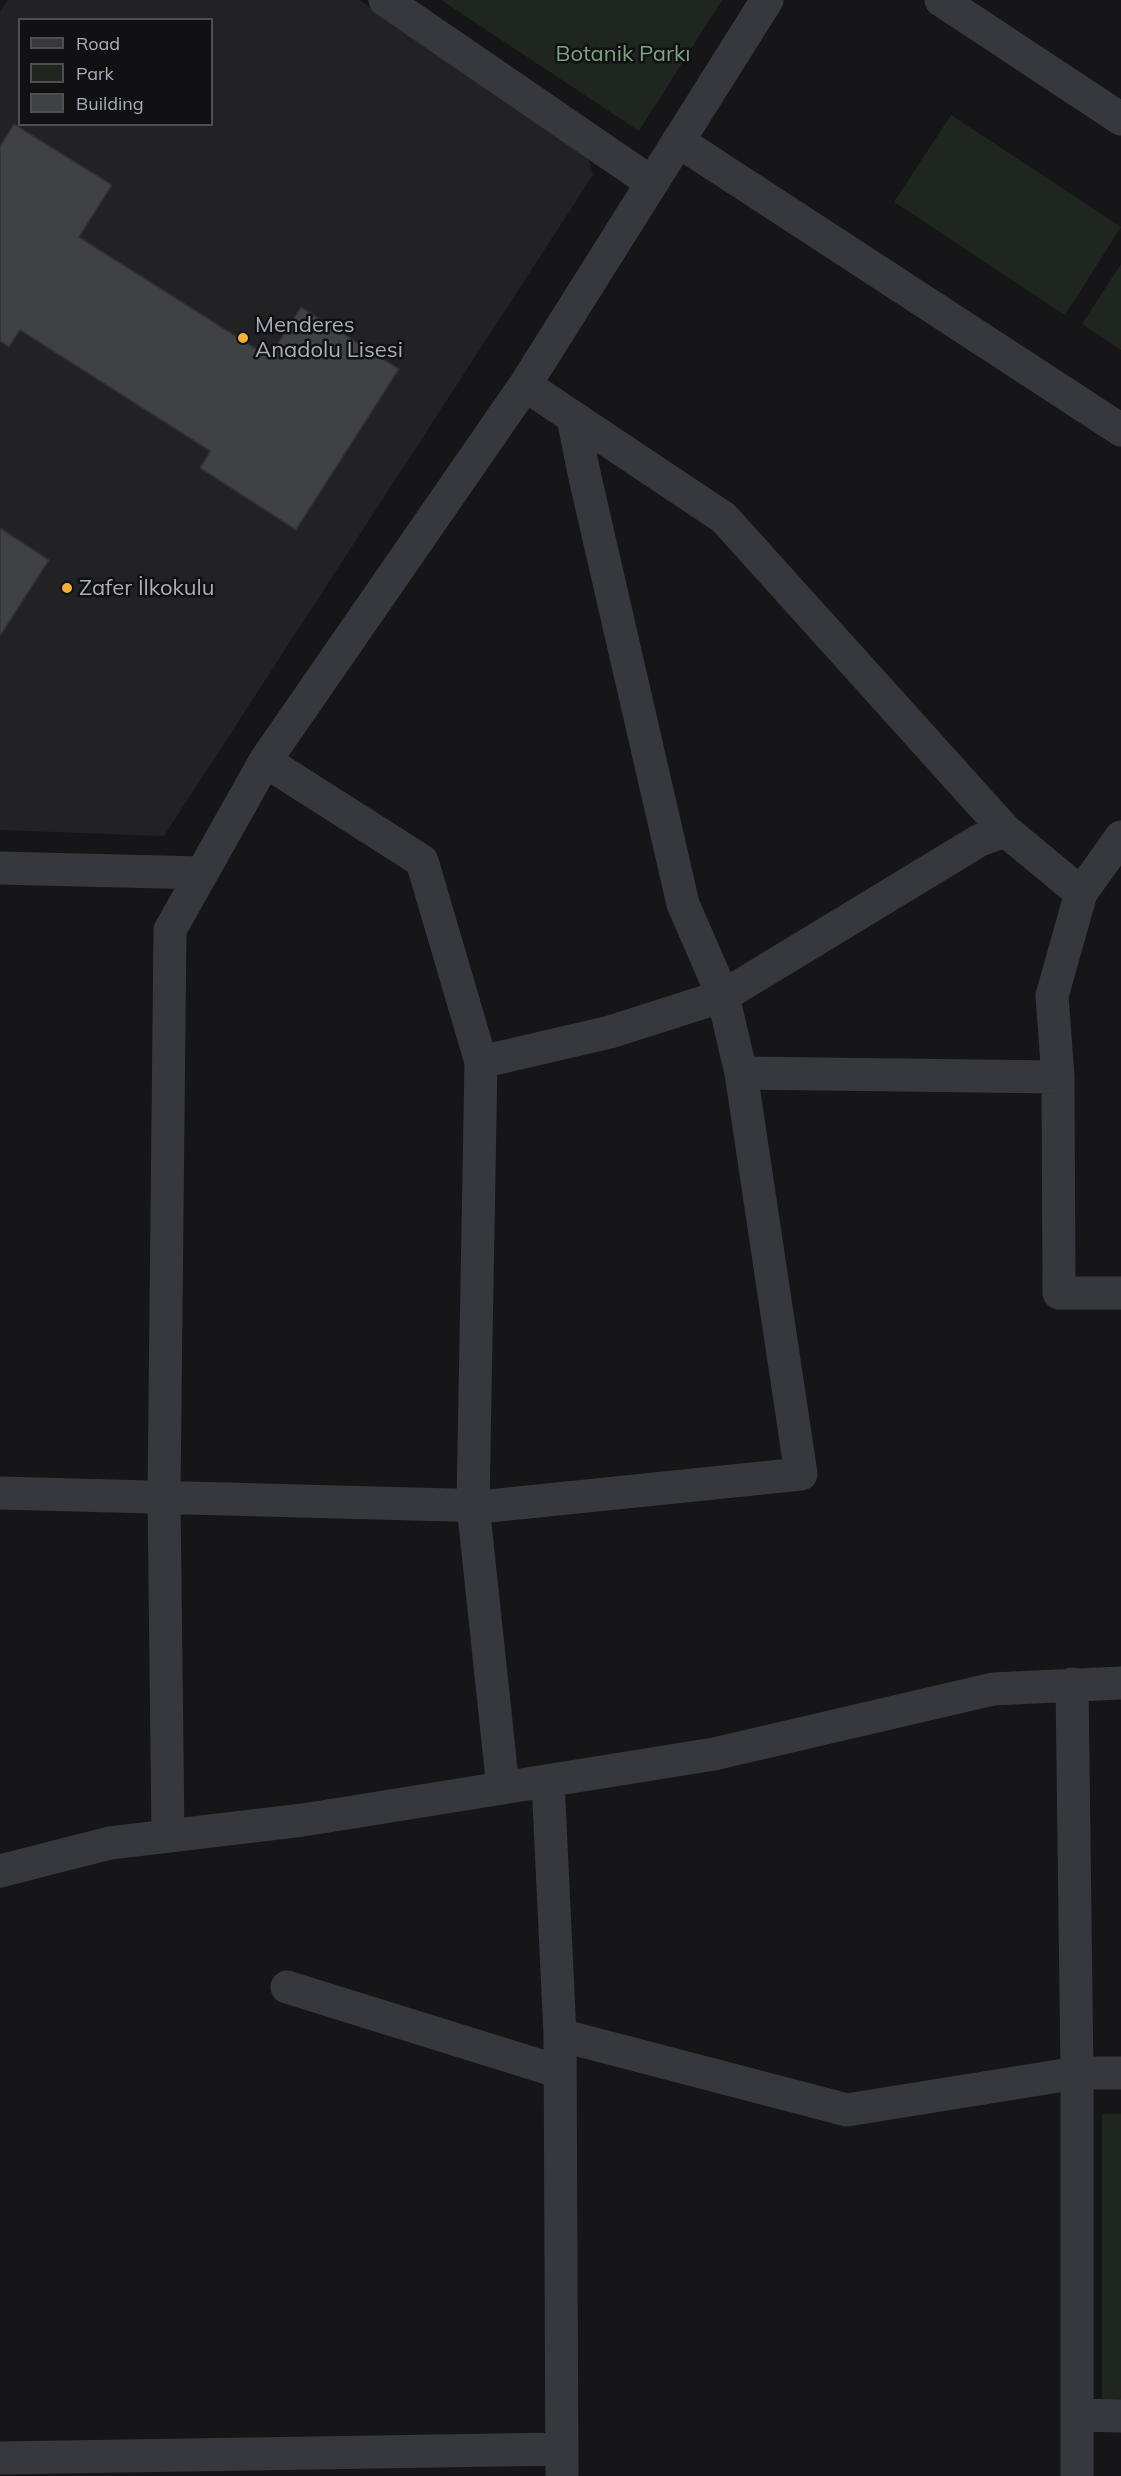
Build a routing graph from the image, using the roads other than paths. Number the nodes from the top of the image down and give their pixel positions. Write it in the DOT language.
graph roads {
  1 [pos="385,0"];
  2 [pos="767,0"];
  3 [pos="940,0"];
  4 [pos="1121,119"];
  5 [pos="678,141"];
  6 [pos="652,183"];
  7 [pos="525,385"];
  8 [pos="573,418"];
  9 [pos="1121,430"];
  10 [pos="265,760"];
  11 [pos="1006,831"];
  12 [pos="1121,837"];
  13 [pos="0,868"];
  14 [pos="202,873"];
  15 [pos="1081,893"];
  16 [pos="723,996"];
  17 [pos="481,1062"];
  18 [pos="741,1073"];
  19 [pos="1058,1077"];
  20 [pos="1121,1293"];
  21 [pos="0,1493"];
  22 [pos="164,1497"];
  23 [pos="473,1505"];
  24 [pos="1121,1683"];
  25 [pos="1072,1684"];
  26 [pos="548,1780"];
  27 [pos="503,1788"];
  28 [pos="168,1836"];
  29 [pos="0,1871"];
  30 [pos="287,1987"];
  31 [pos="560,2035"];
  32 [pos="560,2072"];
  33 [pos="1077,2073"];
  34 [pos="1121,2073"];
  35 [pos="1077,2415"];
  36 [pos="1121,2416"];
  37 [pos="0,2458"];
  38 [pos="562,2463"];
  39 [pos="1077,2476"];
  1 -- 6 [label="street"];
  2 -- 5 [label="street"];
  3 -- 4 [label="street"];
  5 -- 6 [label="street"];
  5 -- 9 [label="street"];
  6 -- 7 [label="street"];
  7 -- 8 [label="street"];
  7 -- 10 [label="street"];
  8 -- 11 [label="street"];
  8 -- 16 [label="street"];
  10 -- 14 [label="street"];
  10 -- 17 [label="street"];
  11 -- 15 [label="street"];
  11 -- 16 [label="street"];
  12 -- 15 [label="street"];
  13 -- 14 [label="street"];
  14 -- 22 [label="street"];
  15 -- 19 [label="street"];
  16 -- 17 [label="street"];
  16 -- 18 [label="street"];
  17 -- 23 [label="street"];
  18 -- 19 [label="street"];
  18 -- 23 [label="street"];
  19 -- 20 [label="street"];
  21 -- 22 [label="street"];
  22 -- 23 [label="street"];
  22 -- 28 [label="street"];
  23 -- 27 [label="street"];
  24 -- 25 [label="street"];
  25 -- 26 [label="street"];
  25 -- 33 [label="street"];
  26 -- 27 [label="street"];
  26 -- 31 [label="street"];
  27 -- 28 [label="street"];
  28 -- 29 [label="street"];
  30 -- 32 [label="street"];
  31 -- 32 [label="street"];
  31 -- 33 [label="street"];
  32 -- 38 [label="street"];
  33 -- 34 [label="street"];
  33 -- 35 [label="street"];
  35 -- 36 [label="street"];
  35 -- 39 [label="street"];
  37 -- 38 [label="street"];
}
